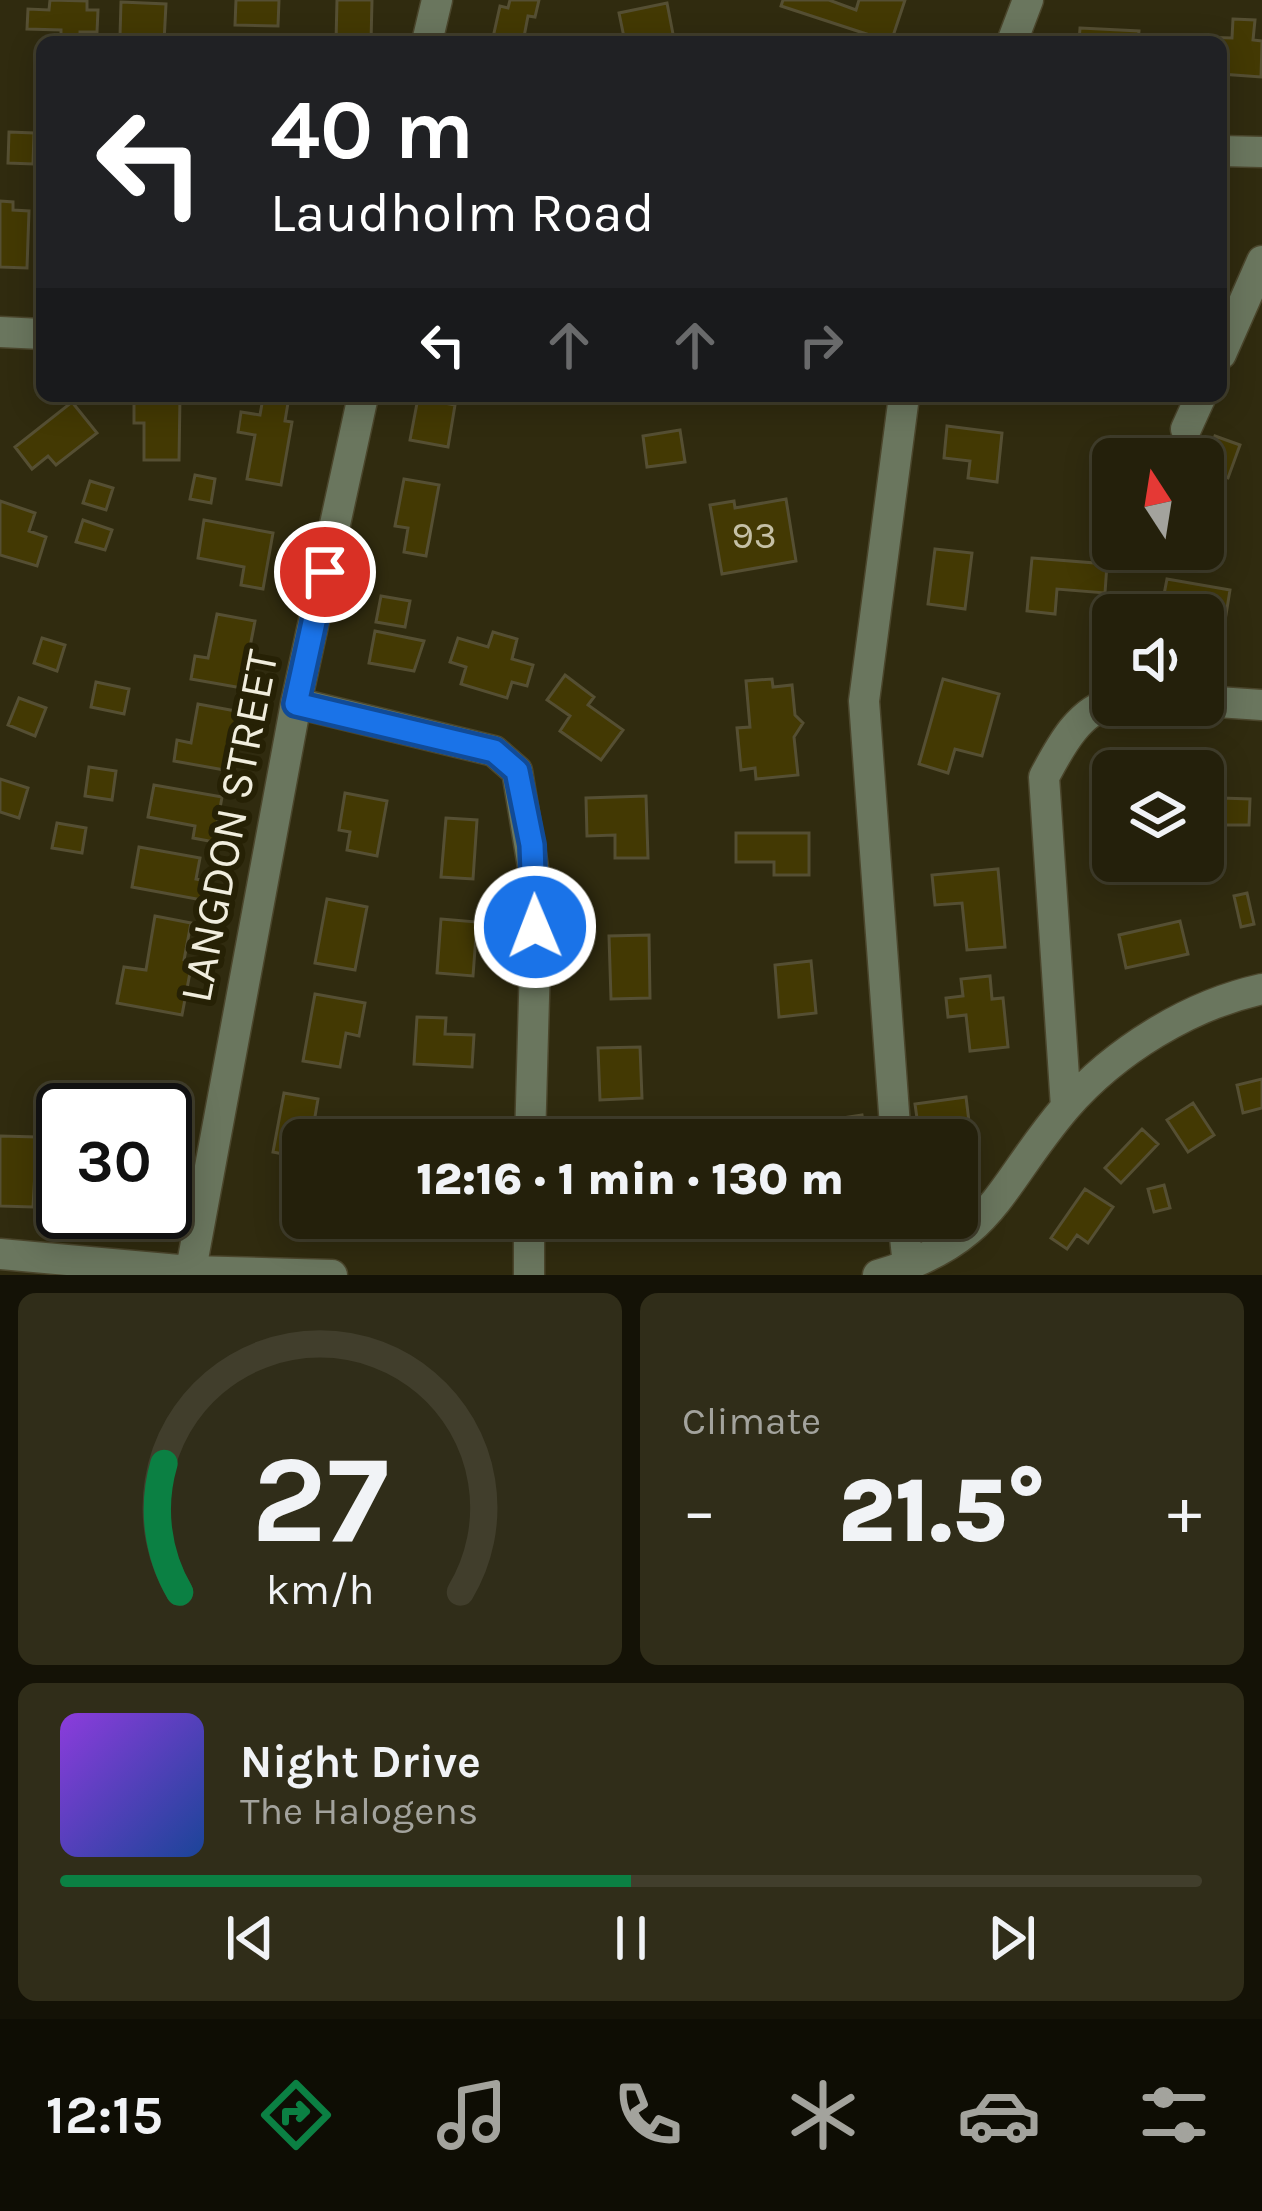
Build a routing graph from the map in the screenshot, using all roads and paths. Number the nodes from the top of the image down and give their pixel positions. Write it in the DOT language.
graph roads {
  1 [pos="437,0"];
  2 [pos="1028,0"];
  3 [pos="428,36"];
  4 [pos="1014,36"];
  5 [pos="1227,151"];
  6 [pos="1262,152"];
  7 [pos="1262,261"];
  8 [pos="0,332"];
  9 [pos="36,334"];
  10 [pos="1227,340"];
  11 [pos="362,402"];
  12 [pos="903,402"];
  13 [pos="1198,402"];
  14 [pos="1186,429"];
  15 [pos="1224,702"];
  16 [pos="296,704"];
  17 [pos="1262,705"];
  18 [pos="1092,713"];
  19 [pos="1262,989"];
  20 [pos="1066,1107"];
  21 [pos="531,1119"];
  22 [pos="894,1119"];
  23 [pos="529,1239"];
  24 [pos="899,1239"];
  25 [pos="0,1254"];
  26 [pos="893,1271"];
  27 [pos="190,1273"];
  28 [pos="332,1275"];
  29 [pos="529,1275"];
  1 -- 3 [label="street"];
  2 -- 4 [label="street"];
  5 -- 6 [label="street"];
  7 -- 10 [label="street"];
  8 -- 9 [label="street"];
  11 -- 16 [label="street, LANGDON STREET"];
  12 -- 22 [label="street"];
  13 -- 14 [label="street"];
  15 -- 17 [label="street"];
  16 -- 21 [label="street"];
  16 -- 27 [label="street, LANGDON STREET"];
  18 -- 20 [label="street"];
  19 -- 20 [label="street"];
  20 -- 26 [label="street"];
  23 -- 29 [label="street"];
  24 -- 26 [label="street"];
  25 -- 27 [label="street"];
  27 -- 28 [label="street"];
}
